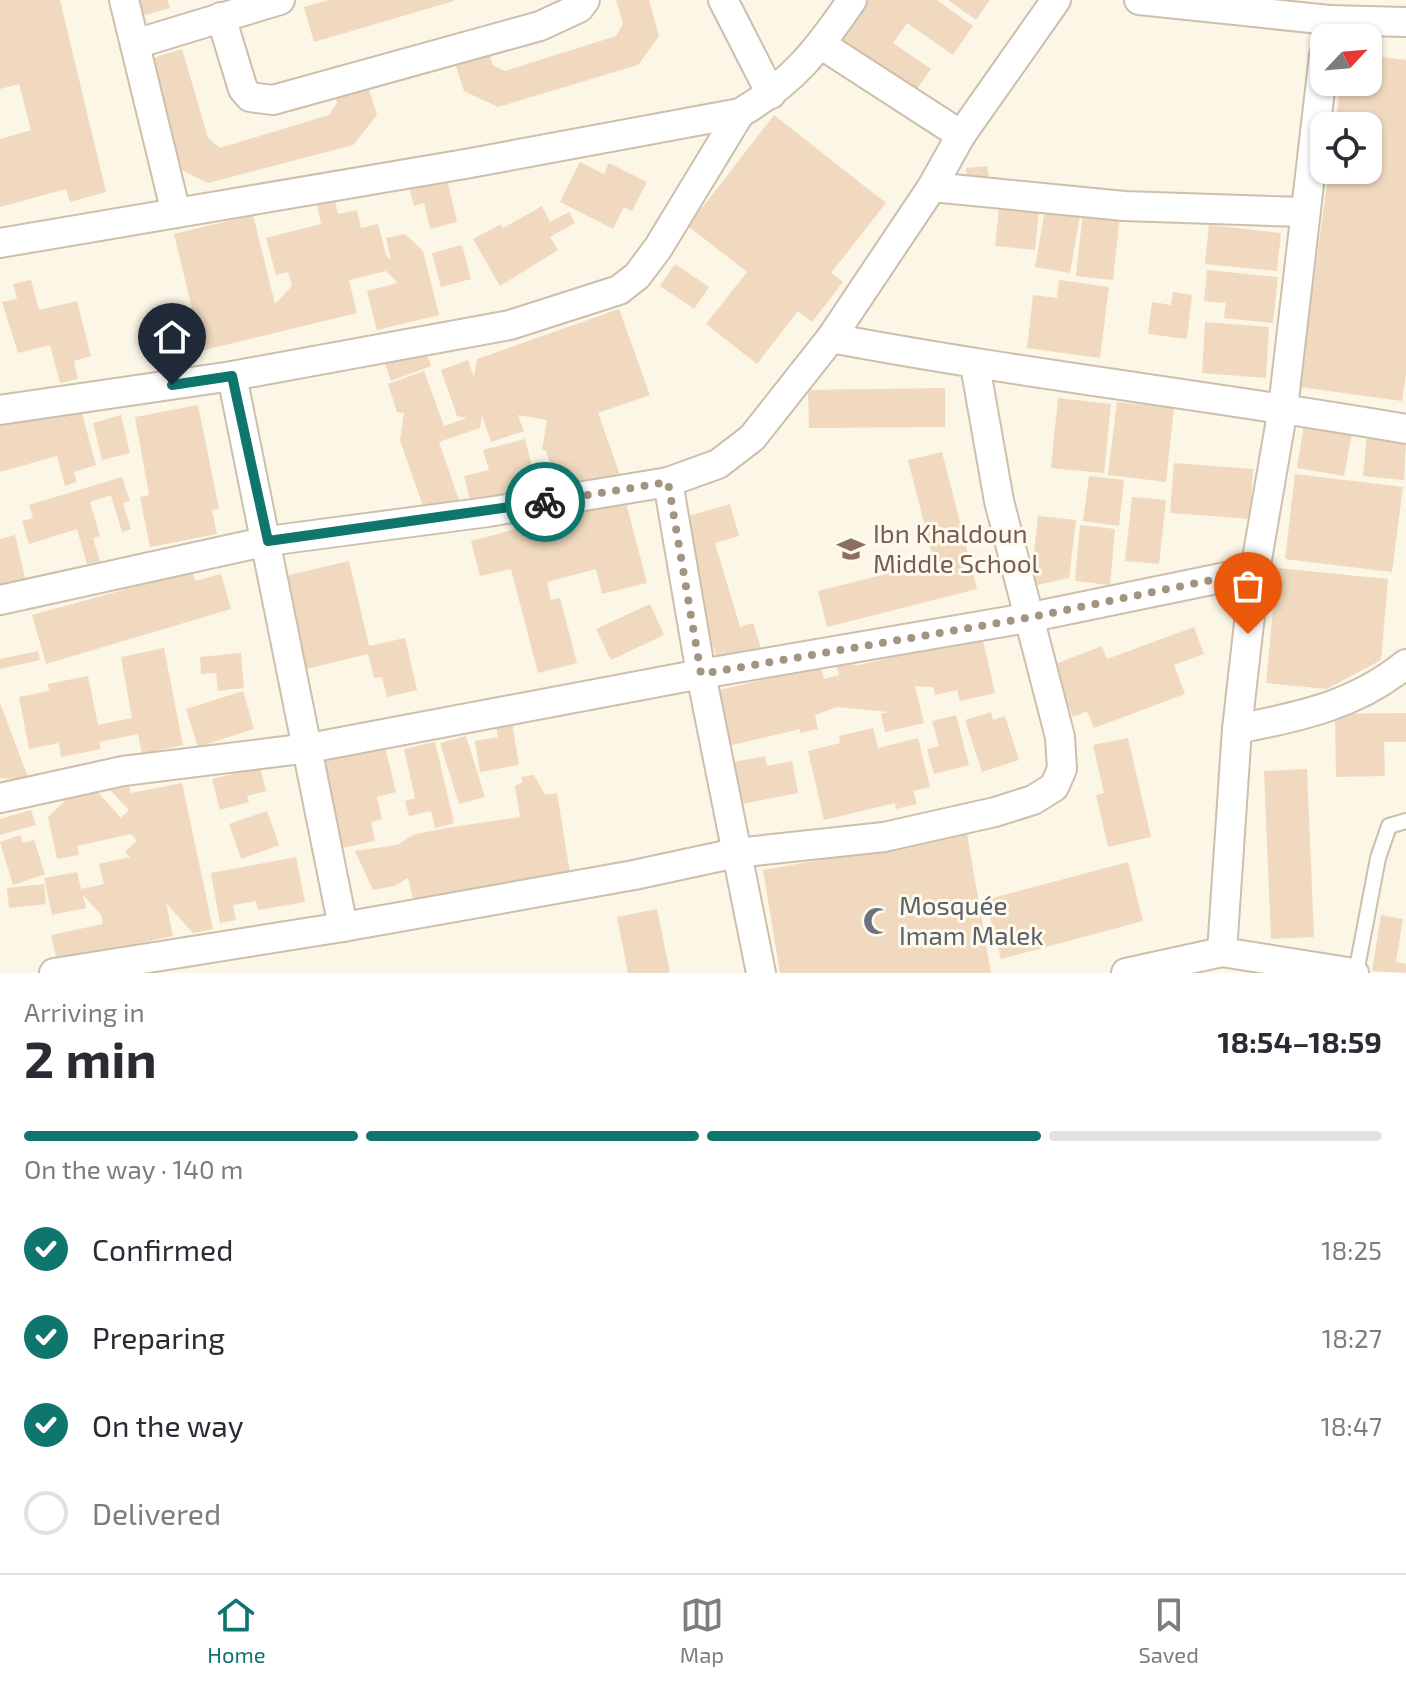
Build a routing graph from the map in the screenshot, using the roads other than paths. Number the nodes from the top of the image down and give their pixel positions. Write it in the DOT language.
graph roads {
  1 [pos="124,0"];
  2 [pos="280,0"];
  3 [pos="585,0"];
  4 [pos="723,0"];
  5 [pos="852,0"];
  6 [pos="1056,0"];
  7 [pos="1139,0"];
  8 [pos="221,17"];
  9 [pos="1406,22"];
  10 [pos="1382,24"];
  11 [pos="1310,26"];
  12 [pos="135,44"];
  13 [pos="822,45"];
  14 [pos="771,94"];
  15 [pos="1319,96"];
  16 [pos="740,113"];
  17 [pos="961,135"];
  18 [pos="932,187"];
  19 [pos="1303,212"];
  20 [pos="176,213"];
  21 [pos="0,243"];
  22 [pos="831,338"];
  23 [pos="975,365"];
  24 [pos="232,376"];
  25 [pos="1283,408"];
  26 [pos="0,410"];
  27 [pos="1406,429"];
  28 [pos="668,482"];
  29 [pos="268,541"];
  30 [pos="1255,571"];
  31 [pos="0,600"];
  32 [pos="1027,618"];
  33 [pos="1406,664"];
  34 [pos="701,674"];
  35 [pos="1237,729"];
  36 [pos="309,748"];
  37 [pos="0,798"];
  38 [pos="1406,821"];
  39 [pos="736,853"];
  40 [pos="343,927"];
  41 [pos="1222,952"];
  42 [pos="54,973"];
  43 [pos="761,973"];
  44 [pos="1126,973"];
  45 [pos="1355,973"];
  1 -- 12 [label="street"];
  2 -- 8 [label="street"];
  3 -- 8 [label="street"];
  4 -- 14 [label="street"];
  5 -- 13 [label="street"];
  6 -- 17 [label="street"];
  7 -- 11 [label="street"];
  8 -- 12 [label="street"];
  9 -- 10 [label="street"];
  12 -- 20 [label="street"];
  13 -- 14 [label="street"];
  13 -- 17 [label="street"];
  14 -- 16 [label="street"];
  15 -- 19 [label="street"];
  16 -- 20 [label="street"];
  16 -- 24 [label="street"];
  17 -- 18 [label="street"];
  18 -- 19 [label="street"];
  18 -- 22 [label="street"];
  19 -- 25 [label="street"];
  20 -- 21 [label="street"];
  22 -- 23 [label="street"];
  22 -- 28 [label="street"];
  23 -- 25 [label="street"];
  23 -- 32 [label="street"];
  24 -- 26 [label="street"];
  24 -- 29 [label="street"];
  25 -- 27 [label="street"];
  25 -- 30 [label="street"];
  28 -- 29 [label="street"];
  28 -- 34 [label="street"];
  29 -- 31 [label="street"];
  29 -- 36 [label="street"];
  30 -- 32 [label="street"];
  30 -- 35 [label="street"];
  32 -- 34 [label="street"];
  32 -- 39 [label="street"];
  33 -- 35 [label="street"];
  34 -- 36 [label="street"];
  34 -- 39 [label="street"];
  35 -- 41 [label="street"];
  36 -- 37 [label="street"];
  36 -- 40 [label="street"];
  38 -- 45 [label="lane"];
  39 -- 40 [label="street"];
  39 -- 43 [label="street"];
  40 -- 42 [label="street"];
  41 -- 44 [label="street"];
  41 -- 45 [label="street"];
}
